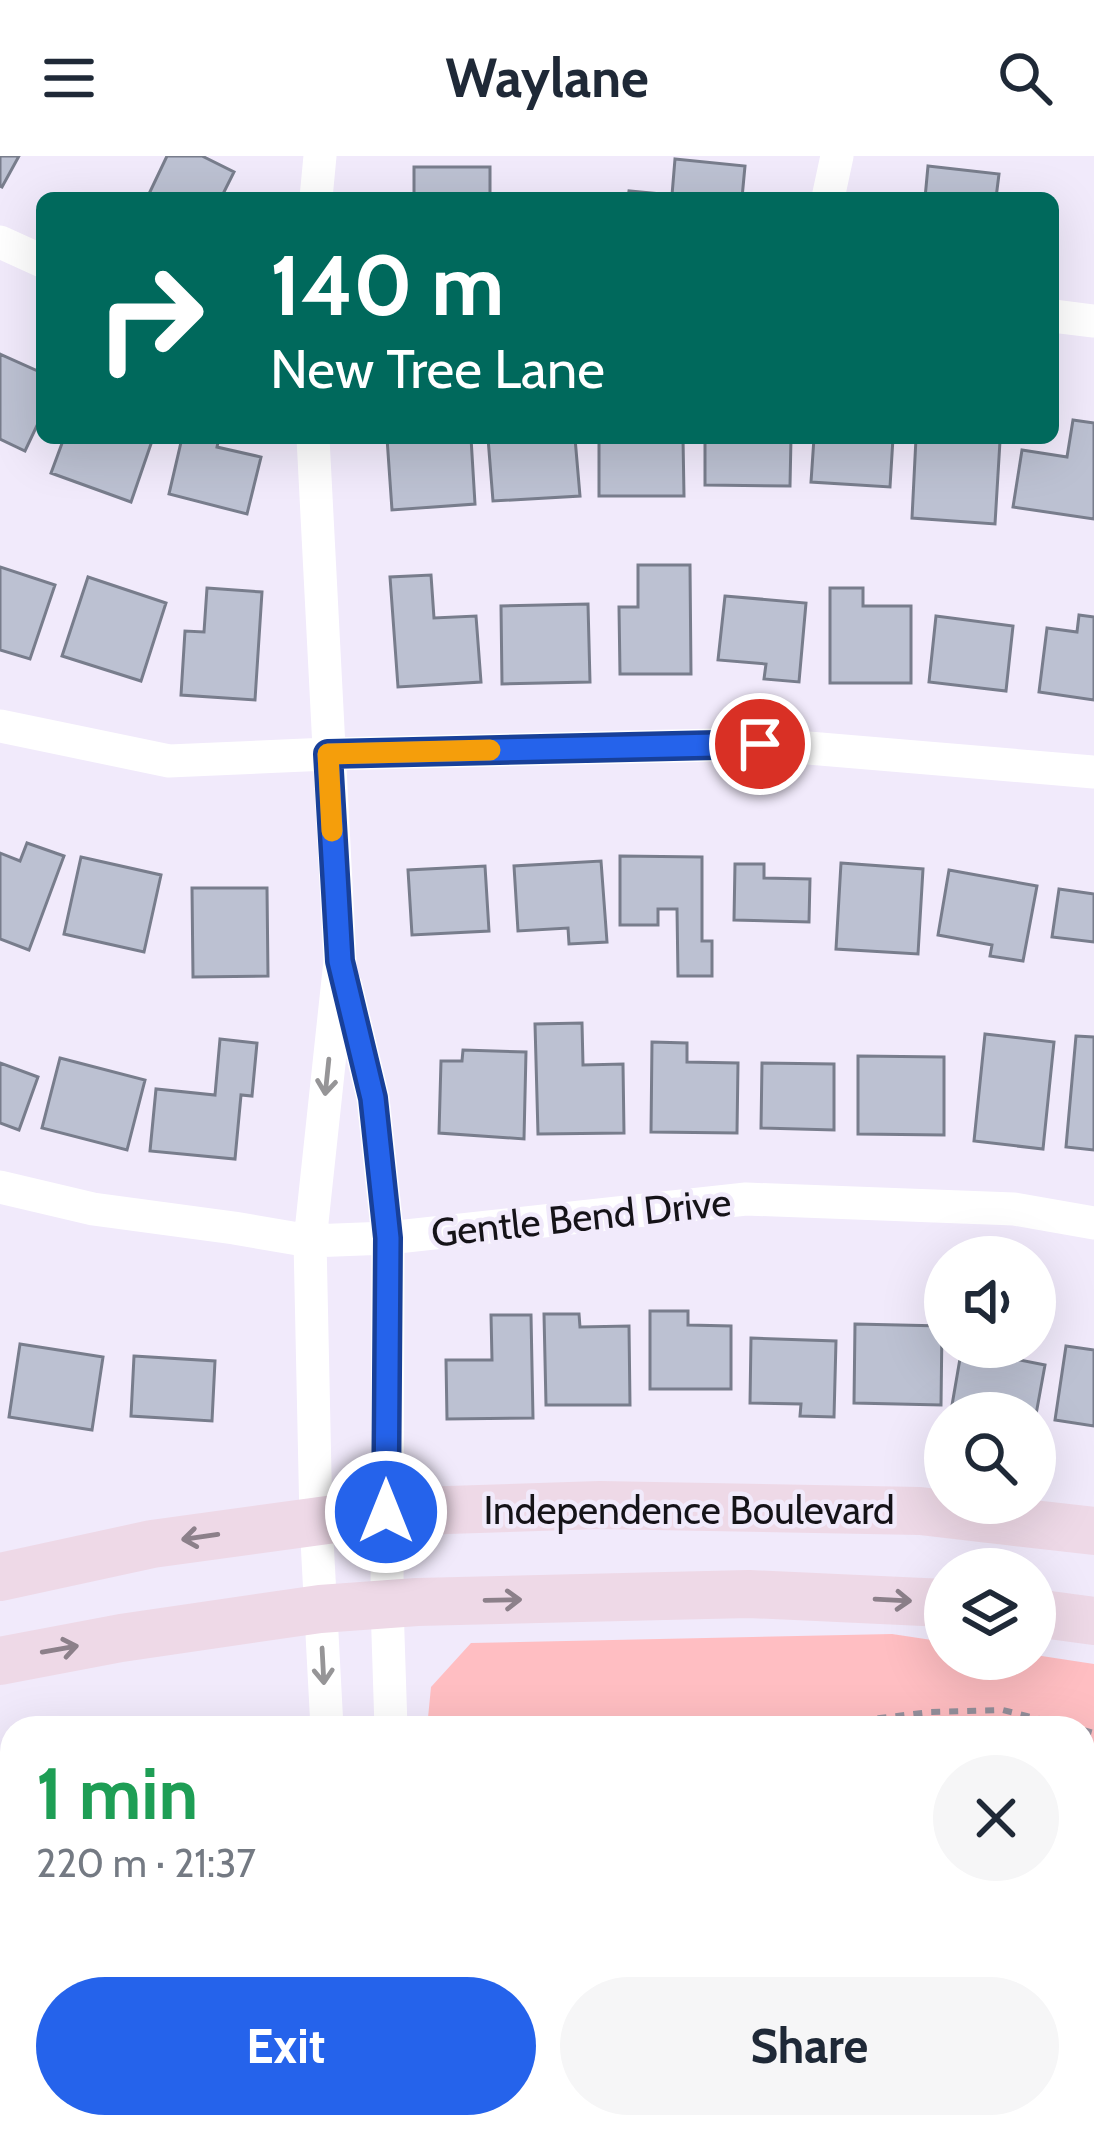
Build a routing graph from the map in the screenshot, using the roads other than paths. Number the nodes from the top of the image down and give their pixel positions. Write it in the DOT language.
graph roads {
  1 [pos="320,156"];
  2 [pos="837,156"];
  3 [pos="317,192"];
  4 [pos="829,192"];
  5 [pos="0,242"];
  6 [pos="36,258"];
  7 [pos="1059,317"];
  8 [pos="1094,322"];
  9 [pos="314,444"];
  10 [pos="0,726"];
  11 [pos="328,754"];
  12 [pos="1094,772"];
  13 [pos="340,961"];
  14 [pos="0,1186"];
  15 [pos="1094,1223"];
  16 [pos="388,1238"];
  17 [pos="310,1241"];
  18 [pos="386,1512"];
  19 [pos="316,1521"];
  20 [pos="1094,1532"];
  21 [pos="0,1577"];
  22 [pos="924,1602"];
  23 [pos="387,1604"];
  24 [pos="320,1609"];
  25 [pos="1056,1616"];
  26 [pos="1094,1621"];
  27 [pos="0,1660"];
  28 [pos="326,1716"];
  29 [pos="391,1716"];
  1 -- 3 [label="street"];
  2 -- 4 [label="street"];
  5 -- 6 [label="street"];
  7 -- 8 [label="street"];
  9 -- 11 [label="street"];
  10 -- 11 [label="street"];
  11 -- 12 [label="street"];
  11 -- 13 [label="street"];
  13 -- 16 [label="street"];
  13 -- 17 [label="street, one-way"];
  14 -- 17 [label="street, Gentle Bend Drive"];
  15 -- 16 [label="street, Gentle Bend Drive"];
  16 -- 17 [label="street, Gentle Bend Drive"];
  16 -- 18 [label="street"];
  17 -- 19 [label="street"];
  18 -- 19 [label="main road, Independence Boulevard"];
  18 -- 20 [label="main road, Independence Boulevard"];
  18 -- 23 [label="street"];
  19 -- 21 [label="main road, Independence Boulevard, one-way"];
  19 -- 24 [label="street"];
  23 -- 22 [label="main road, one-way"];
  23 -- 24 [label="main road"];
  23 -- 29 [label="street"];
  27 -- 24 [label="main road, one-way"];
  24 -- 28 [label="street, one-way"];
  25 -- 26 [label="main road"];
}
